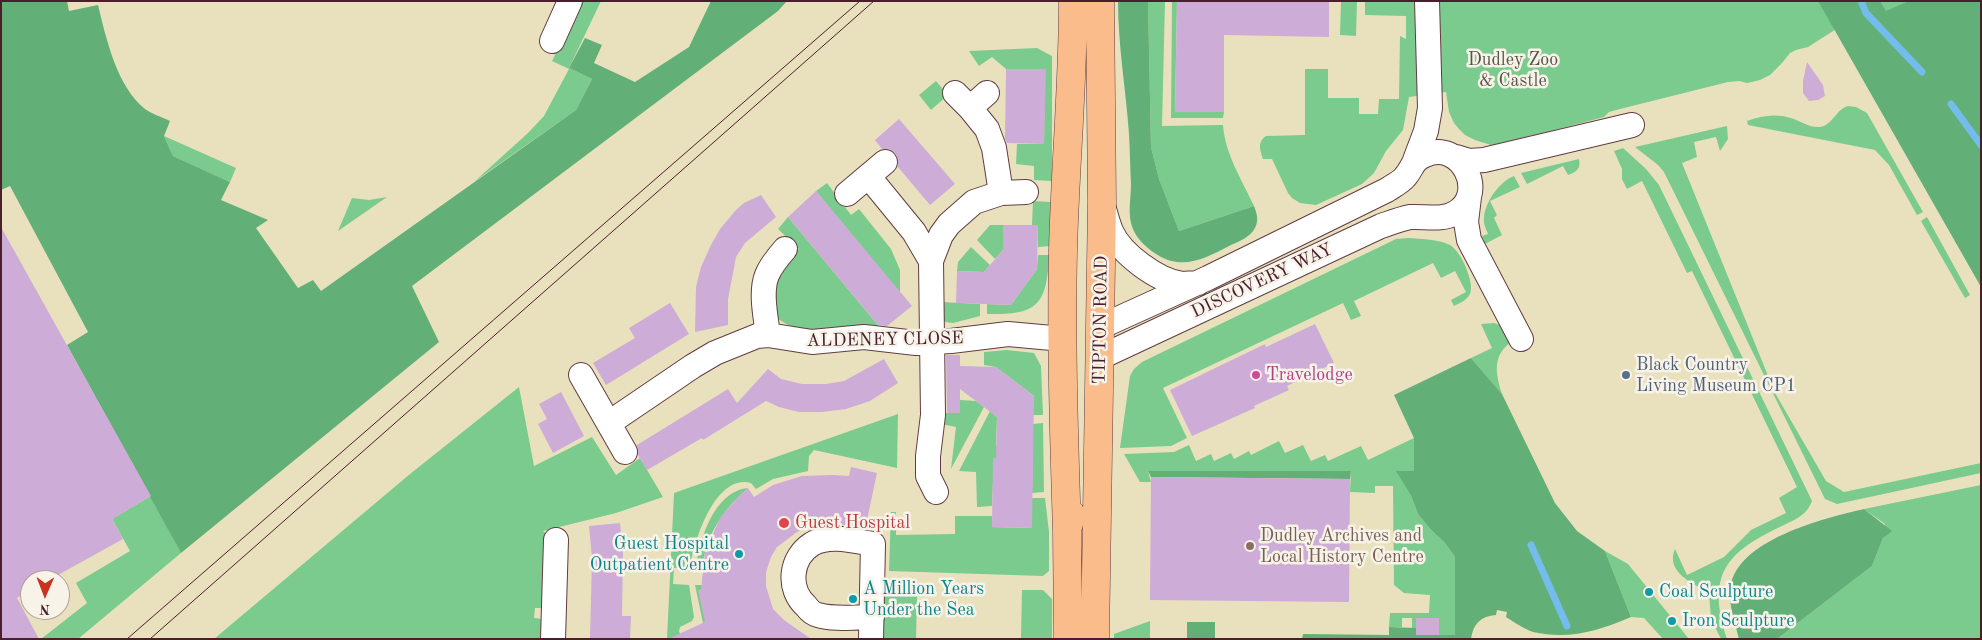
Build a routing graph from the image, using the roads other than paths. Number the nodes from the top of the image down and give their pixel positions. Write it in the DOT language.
graph roads {
  1 [pos="570,1"];
  2 [pos="1072,1"];
  3 [pos="1100,1"];
  4 [pos="1427,1"];
  5 [pos="552,41"];
  6 [pos="971,98"];
  7 [pos="1430,108"];
  8 [pos="1632,125"];
  9 [pos="1500,156"];
  10 [pos="1456,157"];
  11 [pos="1411,168"];
  12 [pos="1026,192"];
  13 [pos="1000,193"];
  14 [pos="1470,193"];
  15 [pos="847,194"];
  16 [pos="1102,202"];
  17 [pos="1430,216"];
  18 [pos="1469,240"];
  19 [pos="785,249"];
  20 [pos="931,261"];
  21 [pos="1203,280"];
  22 [pos="1219,301"];
  23 [pos="768,335"];
  24 [pos="1082,336"];
  25 [pos="1522,339"];
  26 [pos="932,342"];
  27 [pos="581,375"];
  28 [pos="609,423"];
  29 [pos="625,452"];
  30 [pos="936,492"];
  31 [pos="556,540"];
  32 [pos="553,639"];
  33 [pos="1068,639"];
  34 [pos="1095,639"];
  1 -- 5 [label="street"];
  2 -- 24 [label="main road, TIPTON ROAD"];
  3 -- 16 [label="main road, TIPTON ROAD"];
  4 -- 7 [label="street"];
  6 -- 13 [label="street"];
  7 -- 10 [label="street"];
  7 -- 11 [label="street"];
  8 -- 9 [label="street, DISCOVERY WAY"];
  9 -- 10 [label="street, DISCOVERY WAY"];
  9 -- 14 [label="street, DISCOVERY WAY"];
  10 -- 11 [label="street, DISCOVERY WAY"];
  10 -- 14 [label="street"];
  11 -- 17 [label="street"];
  11 -- 21 [label="street, DISCOVERY WAY"];
  12 -- 13 [label="street"];
  13 -- 20 [label="street"];
  14 -- 17 [label="street, DISCOVERY WAY"];
  14 -- 18 [label="street"];
  15 -- 20 [label="street"];
  16 -- 21 [label="street"];
  16 -- 24 [label="main road, TIPTON ROAD"];
  17 -- 18 [label="street"];
  17 -- 22 [label="street, DISCOVERY WAY"];
  18 -- 25 [label="street"];
  19 -- 23 [label="street"];
  20 -- 26 [label="street"];
  21 -- 22 [label="street"];
  21 -- 24 [label="street, DISCOVERY WAY"];
  22 -- 24 [label="street, DISCOVERY WAY"];
  23 -- 26 [label="street, ALDENEY CLOSE"];
  23 -- 28 [label="street, ALDENEY CLOSE"];
  24 -- 26 [label="street, ALDENEY CLOSE"];
  24 -- 33 [label="main road, TIPTON ROAD"];
  24 -- 34 [label="main road, TIPTON ROAD"];
  26 -- 30 [label="street"];
  27 -- 28 [label="street"];
  28 -- 29 [label="street"];
  31 -- 32 [label="street"];
}
